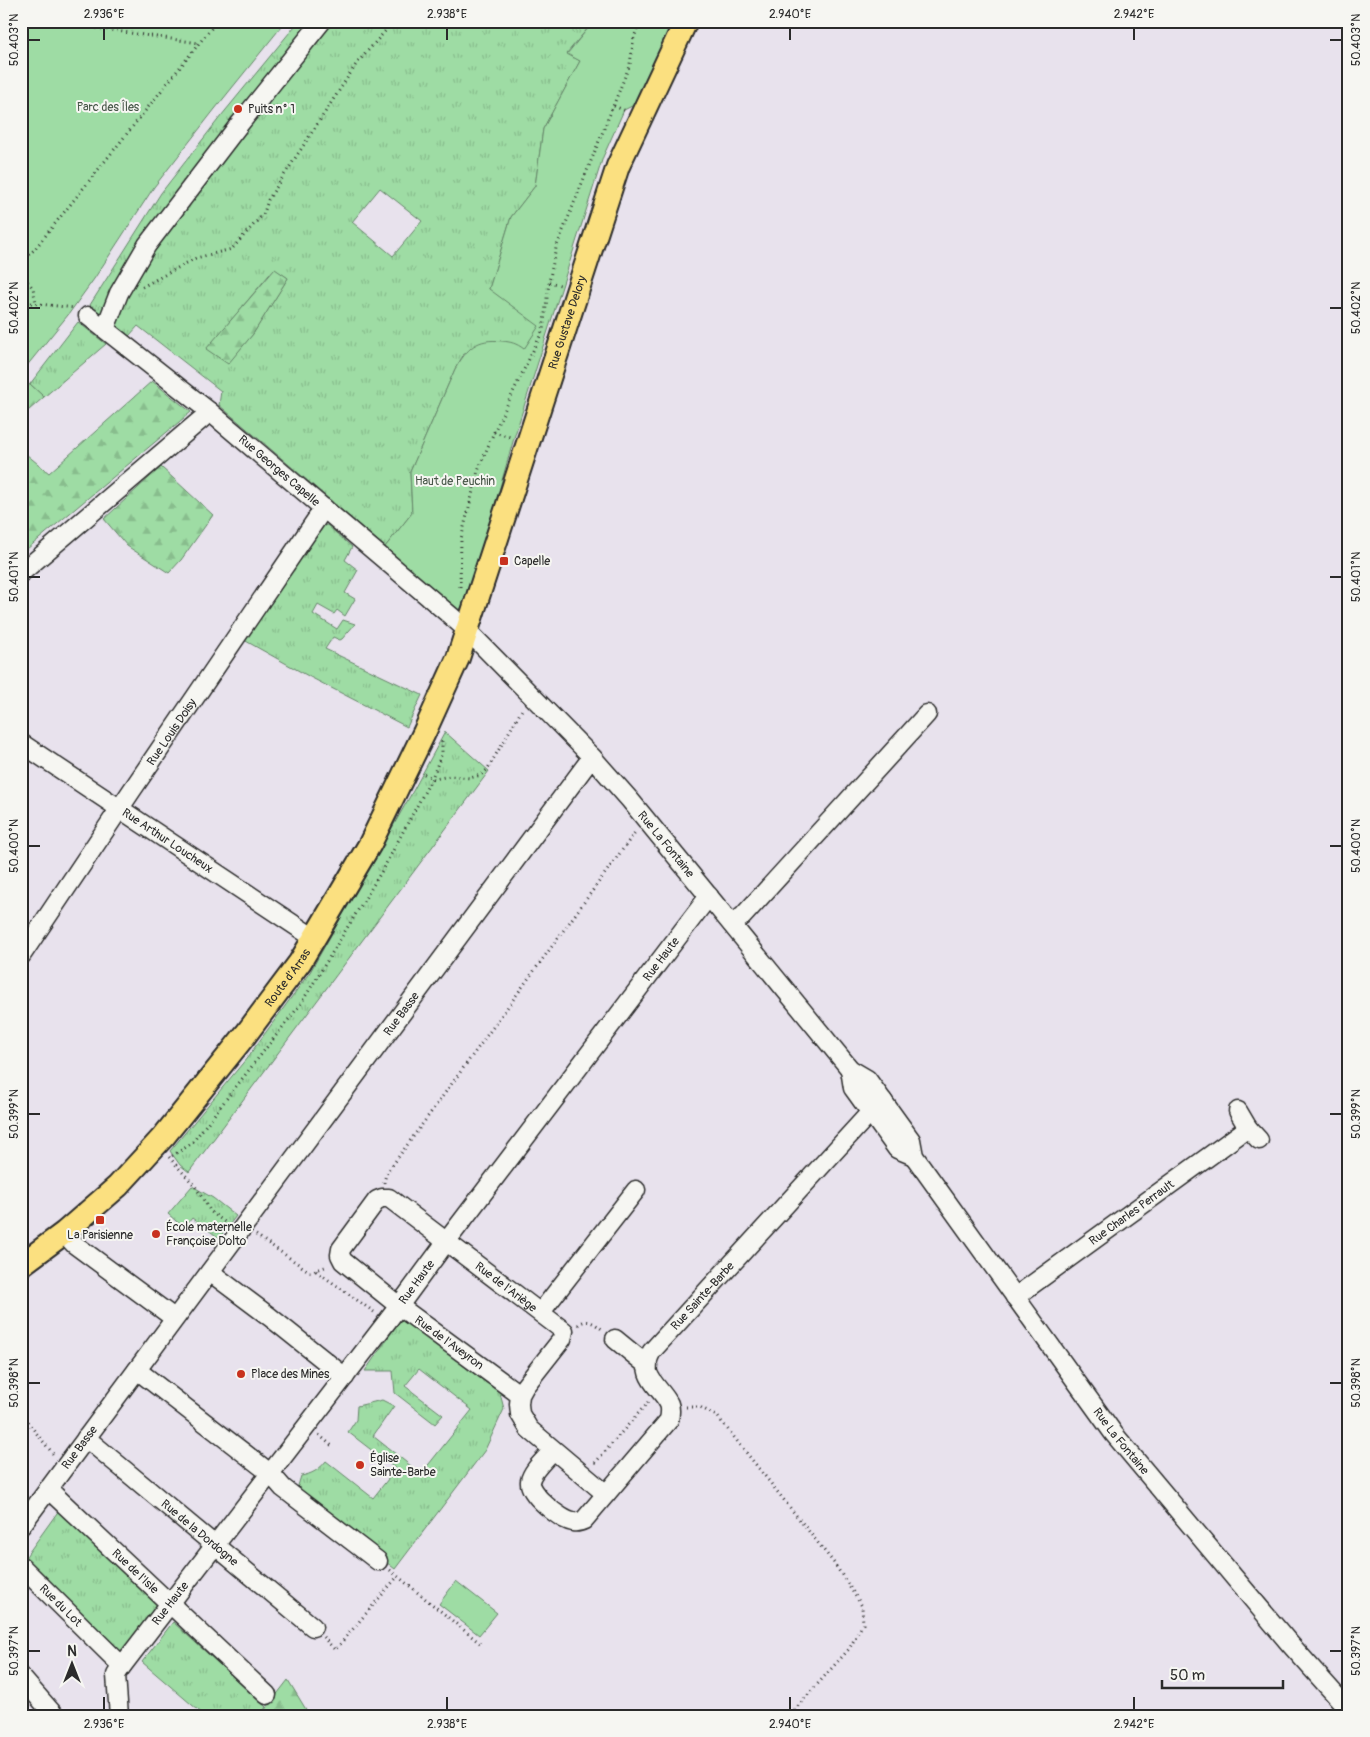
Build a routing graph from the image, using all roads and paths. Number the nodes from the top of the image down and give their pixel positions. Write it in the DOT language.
graph roads {
  1 [pos="46,21"];
  2 [pos="217,21"];
  3 [pos="322,21"];
  4 [pos="394,21"];
  5 [pos="641,21"];
  6 [pos="686,21"];
  7 [pos="200,43"];
  8 [pos="21,261"];
  9 [pos="21,274"];
  10 [pos="138,290"];
  11 [pos="21,302"];
  12 [pos="36,303"];
  13 [pos="84,312"];
  14 [pos="105,329"];
  15 [pos="210,412"];
  16 [pos="324,508"];
  17 [pos="21,573"];
  18 [pos="451,616"];
  19 [pos="468,631"];
  20 [pos="530,695"];
  21 [pos="927,714"];
  22 [pos="21,743"];
  23 [pos="592,757"];
  24 [pos="408,767"];
  25 [pos="120,808"];
  26 [pos="645,818"];
  27 [pos="709,896"];
  28 [pos="732,924"];
  29 [pos="314,938"];
  30 [pos="21,956"];
  31 [pos="877,1106"];
  32 [pos="1238,1111"];
  33 [pos="164,1136"];
  34 [pos="636,1190"];
  35 [pos="382,1198"];
  36 [pos="241,1229"];
  37 [pos="64,1233"];
  38 [pos="446,1242"];
  39 [pos="342,1255"];
  40 [pos="21,1265"];
  41 [pos="316,1270"];
  42 [pos="210,1272"];
  43 [pos="1015,1297"];
  44 [pos="399,1306"];
  45 [pos="541,1312"];
  46 [pos="174,1318"];
  47 [pos="387,1322"];
  48 [pos="564,1333"];
  49 [pos="615,1340"];
  50 [pos="648,1366"];
  51 [pos="138,1370"];
  52 [pos="345,1377"];
  53 [pos="658,1390"];
  54 [pos="520,1395"];
  55 [pos="670,1407"];
  56 [pos="21,1414"];
  57 [pos="86,1438"];
  58 [pos="553,1450"];
  59 [pos="65,1466"];
  60 [pos="270,1473"];
  61 [pos="584,1476"];
  62 [pos="48,1489"];
  63 [pos="606,1494"];
  64 [pos="21,1526"];
  65 [pos="216,1546"];
  66 [pos="378,1561"];
  67 [pos="21,1566"];
  68 [pos="398,1576"];
  69 [pos="171,1604"];
  70 [pos="312,1627"];
  71 [pos="481,1644"];
  72 [pos="122,1666"];
  73 [pos="21,1677"];
  74 [pos="267,1695"];
  75 [pos="1349,1710"];
  76 [pos="55,1716"];
  77 [pos="119,1716"];
  78 [pos="790,1716"];
  1 -- 7 [label="path"];
  2 -- 7 [label="path"];
  3 -- 14 [label="street"];
  4 -- 10 [label="path"];
  5 -- 18 [label="path"];
  6 -- 19 [label="main road, Rue Gustave Delory"];
  7 -- 8 [label="path"];
  9 -- 12 [label="path"];
  11 -- 12 [label="path"];
  12 -- 13 [label="path"];
  13 -- 14 [label="street, Rue Georges Capelle"];
  14 -- 15 [label="street, Rue Georges Capelle"];
  15 -- 16 [label="street, Rue Georges Capelle"];
  15 -- 17 [label="street"];
  16 -- 18 [label="street, Rue Georges Capelle"];
  16 -- 25 [label="street, Rue Louis Doisy"];
  18 -- 19 [label="street, Rue Georges Capelle"];
  19 -- 20 [label="street, Rue La Fontaine"];
  19 -- 24 [label="main road, Route d'Arras"];
  20 -- 23 [label="street, Rue La Fontaine"];
  20 -- 24 [label="path"];
  21 -- 28 [label="street"];
  22 -- 25 [label="street, Rue Arthur Loucheux"];
  23 -- 26 [label="street, Rue La Fontaine"];
  23 -- 36 [label="street, Rue Basse"];
  24 -- 29 [label="main road, Route d'Arras"];
  25 -- 29 [label="street, Rue Arthur Loucheux"];
  25 -- 30 [label="street, Rue Louis Doisy"];
  26 -- 27 [label="street, Rue La Fontaine"];
  26 -- 35 [label="path"];
  27 -- 28 [label="street, Rue La Fontaine"];
  27 -- 38 [label="street, Rue Haute"];
  28 -- 31 [label="street, Rue La Fontaine"];
  29 -- 33 [label="main road, Route d'Arras"];
  31 -- 43 [label="street, Rue La Fontaine"];
  31 -- 50 [label="street, Rue Sainte-Barbe"];
  32 -- 43 [label="street, Rue Charles Perrault"];
  33 -- 36 [label="path"];
  33 -- 37 [label="main road, Route d'Arras"];
  34 -- 45 [label="street"];
  35 -- 38 [label="street, Rue de l'Ariège"];
  35 -- 39 [label="street"];
  36 -- 41 [label="path"];
  36 -- 42 [label="street, Rue Basse"];
  37 -- 40 [label="main road, Route d'Arras"];
  37 -- 46 [label="street"];
  38 -- 44 [label="street, Rue Haute"];
  38 -- 45 [label="street, Rue de l'Ariège"];
  39 -- 41 [label="path"];
  39 -- 44 [label="street, Rue de l'Aveyron"];
  41 -- 47 [label="path"];
  42 -- 46 [label="street"];
  42 -- 52 [label="street"];
  43 -- 75 [label="street, Rue La Fontaine"];
  44 -- 47 [label="street, Rue Haute"];
  44 -- 54 [label="street, Rue de l'Aveyron"];
  45 -- 48 [label="street, Rue de l'Ariège"];
  46 -- 51 [label="street"];
  47 -- 52 [label="street, Rue Haute"];
  48 -- 49 [label="path"];
  48 -- 54 [label="street"];
  49 -- 50 [label="street"];
  50 -- 53 [label="street"];
  51 -- 57 [label="street, Rue Basse"];
  51 -- 60 [label="street"];
  52 -- 60 [label="street, Rue Haute"];
  53 -- 55 [label="street"];
  53 -- 61 [label="path"];
  54 -- 58 [label="street"];
  55 -- 63 [label="street"];
  55 -- 78 [label="path"];
  56 -- 59 [label="path"];
  57 -- 59 [label="street, Rue Basse"];
  57 -- 65 [label="street, Rue de la Dordogne"];
  58 -- 61 [label="street"];
  58 -- 63 [label="street"];
  59 -- 62 [label="street, Rue Basse"];
  60 -- 65 [label="street, Rue Haute"];
  60 -- 66 [label="street"];
  61 -- 63 [label="street"];
  62 -- 64 [label="street, Rue Basse"];
  62 -- 69 [label="street, Rue de l'Isle"];
  65 -- 69 [label="street, Rue Haute"];
  65 -- 70 [label="street, Rue de la Dordogne"];
  66 -- 68 [label="path"];
  67 -- 72 [label="street, Rue du Lot"];
  68 -- 70 [label="path"];
  68 -- 71 [label="path"];
  69 -- 72 [label="street, Rue Haute"];
  69 -- 74 [label="street, Rue de l'Isle"];
  72 -- 77 [label="street"];
  73 -- 76 [label="street"];
}
